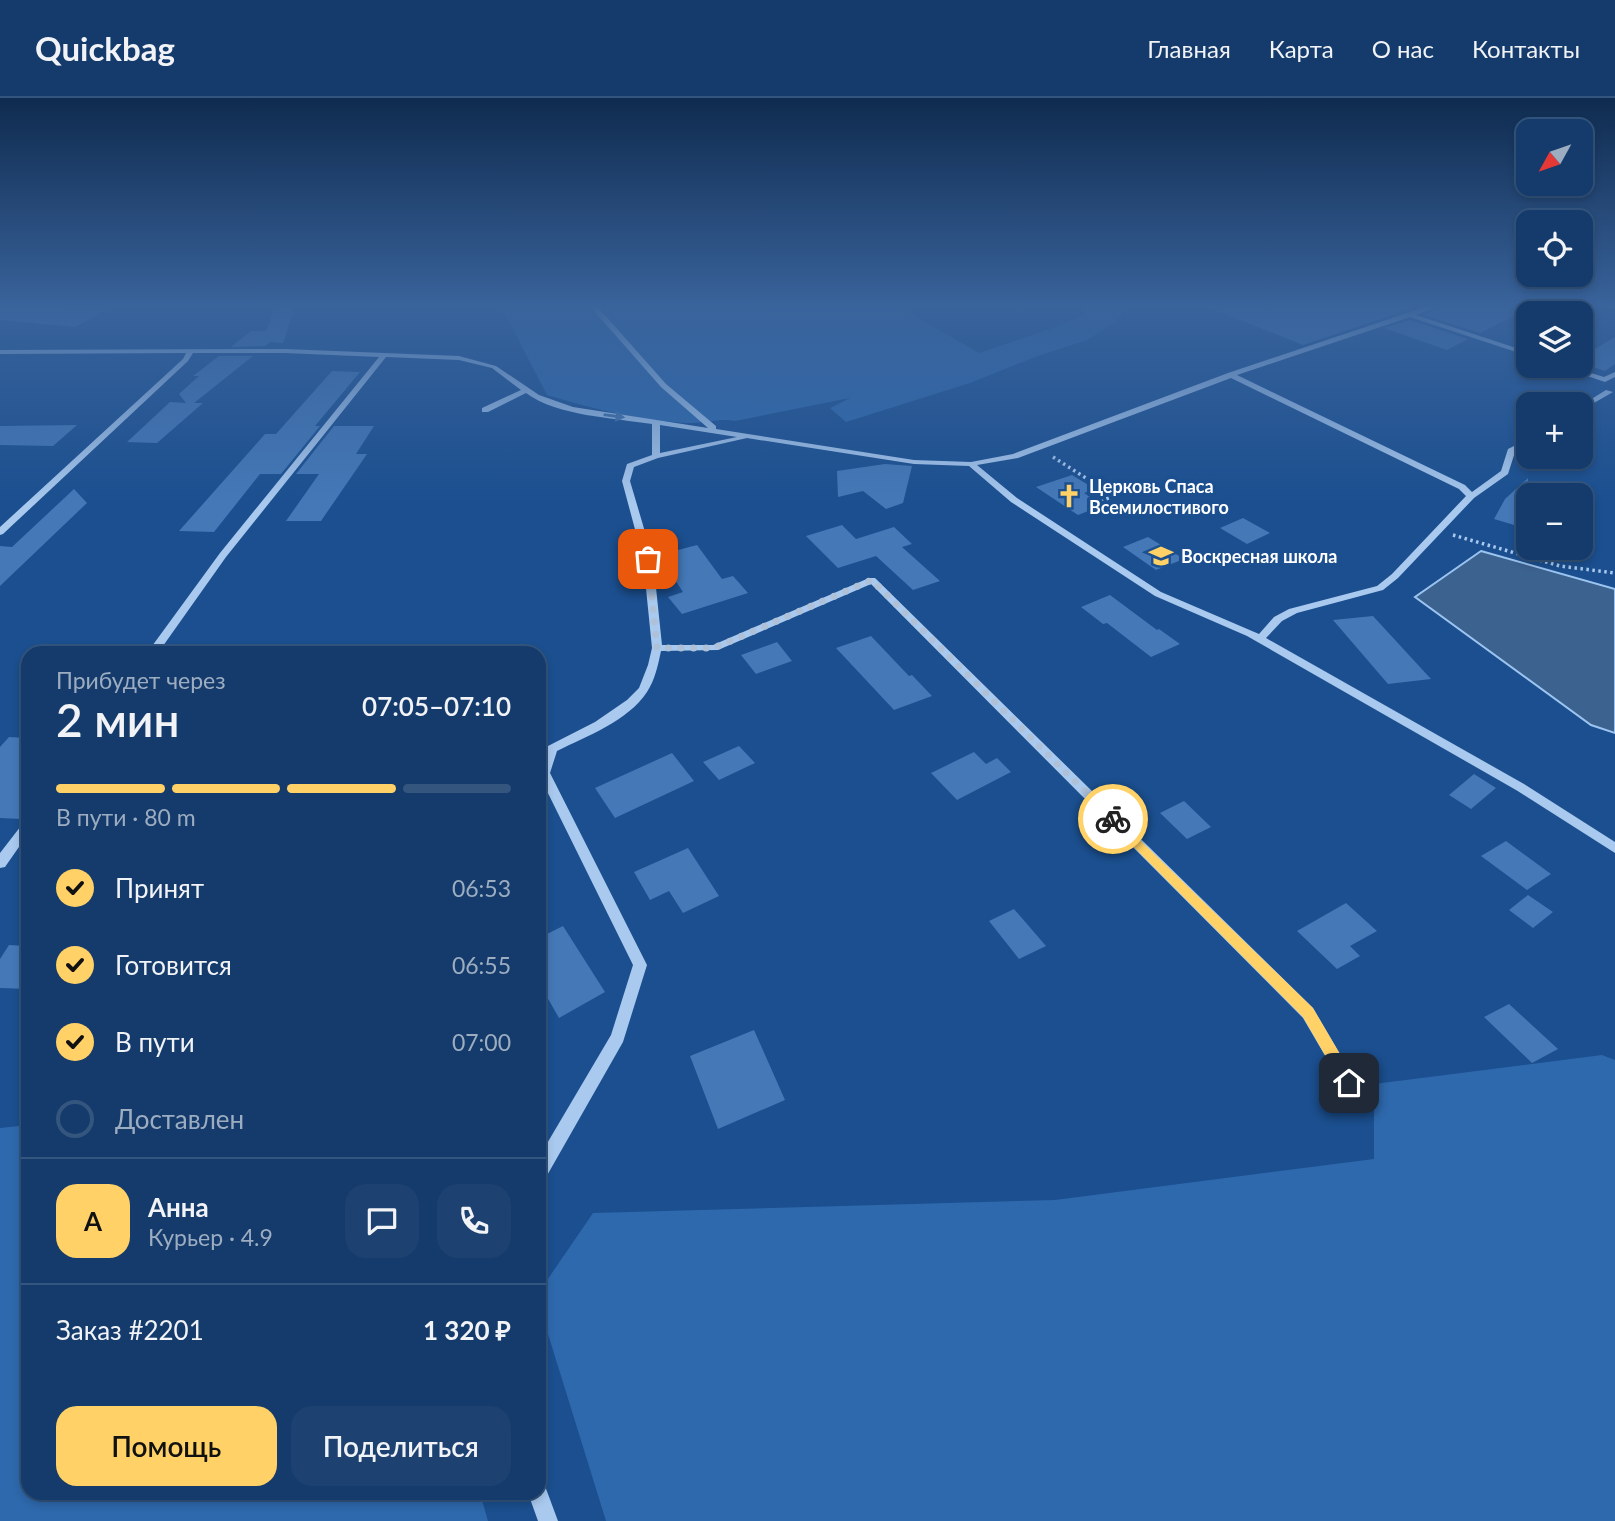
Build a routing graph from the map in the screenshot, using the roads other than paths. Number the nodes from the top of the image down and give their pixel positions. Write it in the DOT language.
graph roads {
  1 [pos="175,370"];
  2 [pos="371,370"];
  3 [pos="498,370"];
  4 [pos="649,370"];
  5 [pos="1245,370"];
  6 [pos="1615,374"];
  7 [pos="1231,375"];
  8 [pos="1593,376"];
  9 [pos="526,390"];
  10 [pos="1609,392"];
  11 [pos="1593,401"];
  12 [pos="485,410"];
  13 [pos="656,423"];
  14 [pos="716,430"];
  15 [pos="747,438"];
  16 [pos="1516,448"];
  17 [pos="656,456"];
  18 [pos="971,464"];
  19 [pos="1471,496"];
  20 [pos="0,532"];
  21 [pos="1260,639"];
  22 [pos="157,646"];
  23 [pos="657,648"];
  24 [pos="546,767"];
  25 [pos="546,777"];
  26 [pos="21,834"];
  27 [pos="1615,848"];
  28 [pos="0,863"];
  29 [pos="1349,1083"];
  30 [pos="546,1161"];
  31 [pos="540,1500"];
  32 [pos="548,1521"];
  1 -- 20 [label="street"];
  2 -- 22 [label="street"];
  3 -- 9 [label="street"];
  4 -- 14 [label="street"];
  5 -- 7 [label="street"];
  6 -- 8 [label="street"];
  7 -- 18 [label="street"];
  7 -- 19 [label="street"];
  9 -- 12 [label="street"];
  9 -- 13 [label="street, one-way"];
  10 -- 11 [label="street"];
  13 -- 14 [label="street"];
  13 -- 17 [label="street"];
  14 -- 15 [label="street"];
  15 -- 17 [label="street"];
  15 -- 18 [label="street"];
  16 -- 19 [label="street"];
  17 -- 23 [label="street"];
  18 -- 21 [label="street"];
  19 -- 21 [label="street"];
  21 -- 27 [label="street"];
  23 -- 24 [label="street"];
  23 -- 29 [label="street"];
  25 -- 30 [label="street"];
  26 -- 28 [label="street"];
  31 -- 32 [label="street"];
}
